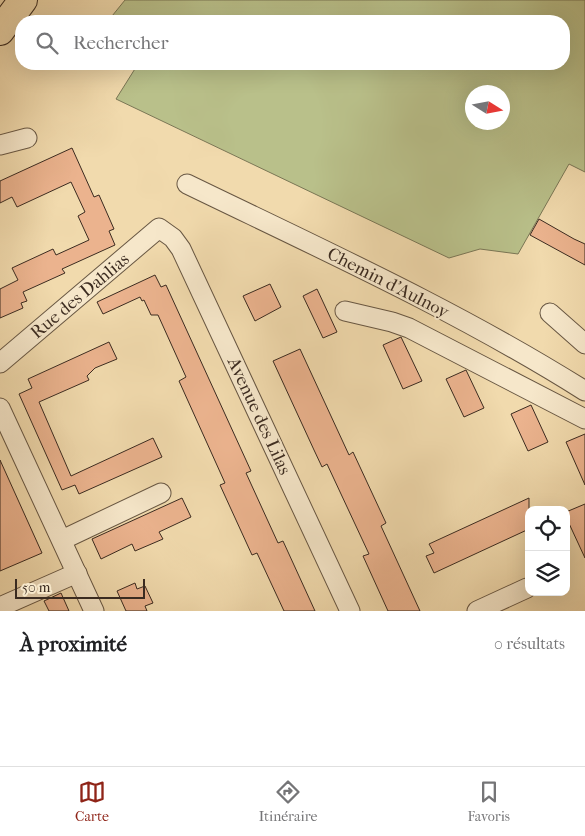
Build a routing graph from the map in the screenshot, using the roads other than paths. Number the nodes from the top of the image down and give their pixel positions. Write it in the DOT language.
graph roads {
  1 [pos="23,0"];
  2 [pos="0,31"];
  3 [pos="27,138"];
  4 [pos="0,145"];
  5 [pos="187,184"];
  6 [pos="159,228"];
  7 [pos="345,311"];
  8 [pos="550,312"];
  9 [pos="585,344"];
  10 [pos="0,363"];
  11 [pos="585,391"];
  12 [pos="0,408"];
  13 [pos="585,420"];
  14 [pos="6,436"];
  15 [pos="161,493"];
  16 [pos="62,540"];
  17 [pos="77,573"];
  18 [pos="525,589"];
  19 [pos="0,607"];
  20 [pos="94,611"];
  21 [pos="350,611"];
  22 [pos="477,611"];
  1 -- 2 [label="highway"];
  3 -- 4 [label="street"];
  5 -- 11 [label="street, Chemin d'Aulnoy"];
  6 -- 10 [label="street, Rue des Dahlias"];
  6 -- 21 [label="street, Avenue des Lilas"];
  7 -- 13 [label="street"];
  8 -- 9 [label="street"];
  12 -- 14 [label="street"];
  14 -- 16 [label="street"];
  15 -- 16 [label="street"];
  16 -- 17 [label="street"];
  17 -- 19 [label="street"];
  17 -- 20 [label="street"];
  18 -- 22 [label="street"];
}
